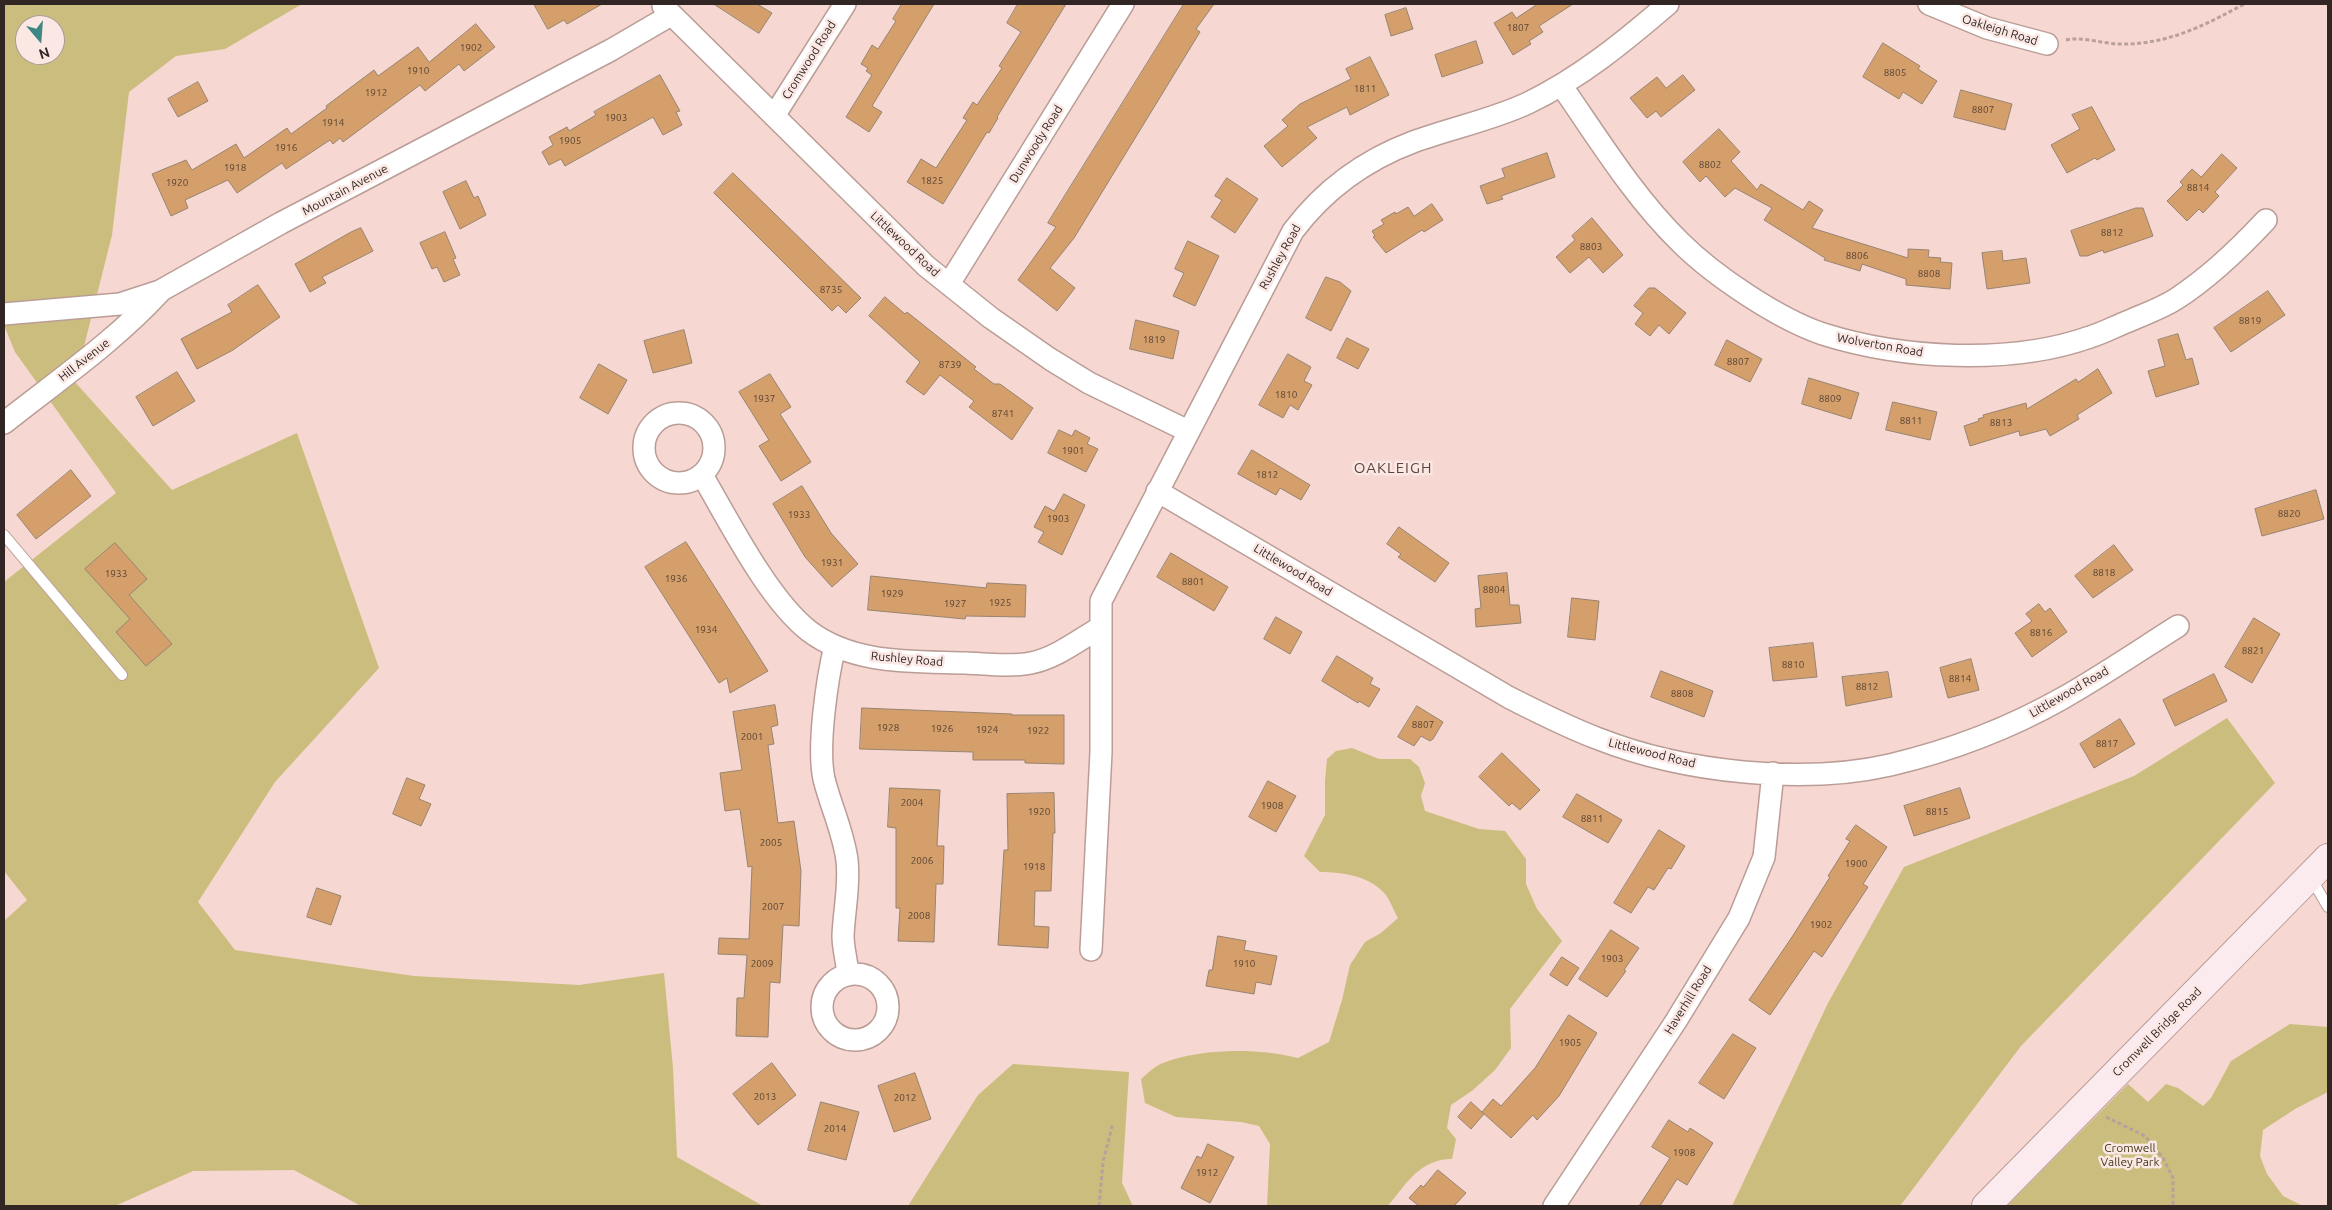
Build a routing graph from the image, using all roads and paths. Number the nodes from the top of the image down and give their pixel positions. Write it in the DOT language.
graph roads {
  1 [pos="845,4"];
  2 [pos="1123,4"];
  3 [pos="1668,4"];
  4 [pos="1929,4"];
  5 [pos="2244,4"];
  6 [pos="666,9"];
  7 [pos="2047,44"];
  8 [pos="1561,85"];
  9 [pos="774,116"];
  10 [pos="2266,220"];
  11 [pos="949,284"];
  12 [pos="160,291"];
  13 [pos="4,314"];
  14 [pos="4,423"];
  15 [pos="1188,431"];
  16 [pos="702,475"];
  17 [pos="1158,491"];
  18 [pos="4,535"];
  19 [pos="2178,626"];
  20 [pos="1101,627"];
  21 [pos="835,646"];
  22 [pos="122,675"];
  23 [pos="1773,773"];
  24 [pos="2319,868"];
  25 [pos="2328,907"];
  26 [pos="1091,950"];
  27 [pos="848,974"];
  28 [pos="2089,1102"];
  29 [pos="1113,1123"];
  30 [pos="1099,1206"];
  31 [pos="1554,1206"];
  32 [pos="1986,1206"];
  33 [pos="2173,1206"];
  1 -- 9 [label="street, Cromwood Road"];
  2 -- 11 [label="street, Dunwoody Road"];
  3 -- 8 [label="street, Rushley Road"];
  4 -- 7 [label="street, Oakleigh Road"];
  5 -- 7 [label="path, Oakleigh Road"];
  6 -- 9 [label="street, Littlewood Road"];
  6 -- 12 [label="street, Mountain Avenue"];
  8 -- 10 [label="street, Wolverton Road"];
  8 -- 15 [label="street, Rushley Road"];
  9 -- 11 [label="street, Littlewood Road"];
  11 -- 15 [label="street, Littlewood Road"];
  12 -- 13 [label="street, Mountain Avenue"];
  12 -- 14 [label="street, Hill Avenue"];
  15 -- 17 [label="street, Rushley Road"];
  16 -- 21 [label="street, Rushley Road"];
  17 -- 20 [label="street, Rushley Road"];
  17 -- 23 [label="street, Littlewood Road"];
  18 -- 22 [label="lane"];
  19 -- 23 [label="street, Littlewood Road"];
  20 -- 21 [label="street, Rushley Road"];
  20 -- 26 [label="street, Rushley Road"];
  21 -- 27 [label="street"];
  23 -- 31 [label="street, Haverhill Road"];
  24 -- 25 [label="lane"];
  24 -- 28 [label="main road, Cromwell Bridge Road"];
  28 -- 32 [label="main road, Cromwell Bridge Road"];
  28 -- 33 [label="path"];
  29 -- 30 [label="path"];
}
